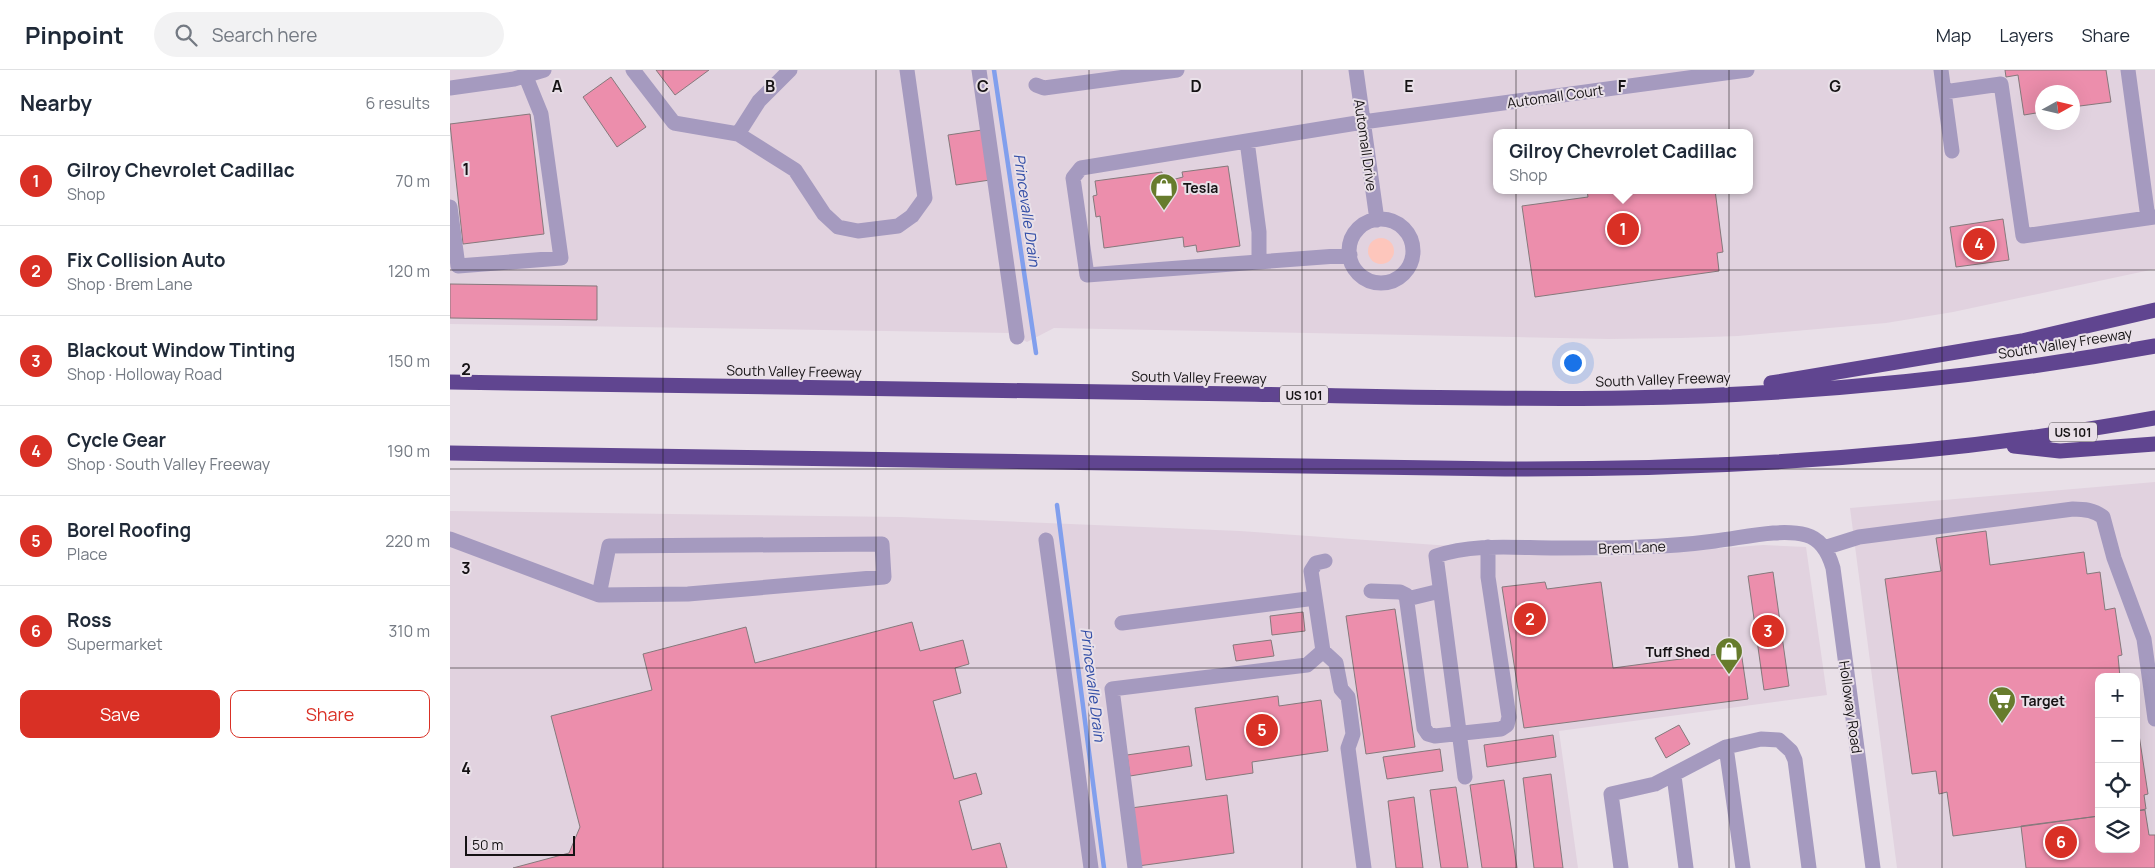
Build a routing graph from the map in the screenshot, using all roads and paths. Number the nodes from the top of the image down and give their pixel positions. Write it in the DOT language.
graph roads {
  1 [pos="544,70"];
  2 [pos="633,70"];
  3 [pos="790,70"];
  4 [pos="907,70"];
  5 [pos="979,70"];
  6 [pos="1177,70"];
  7 [pos="1356,70"];
  8 [pos="1747,70"];
  9 [pos="1941,70"];
  10 [pos="2128,70"];
  11 [pos="526,77"];
  12 [pos="1036,85"];
  13 [pos="450,88"];
  14 [pos="1944,92"];
  15 [pos="1363,122"];
  16 [pos="738,134"];
  17 [pos="1247,141"];
  18 [pos="1952,151"];
  19 [pos="450,207"];
  20 [pos="2152,217"];
  21 [pos="1377,220"];
  22 [pos="1350,256"];
  23 [pos="1259,262"];
  24 [pos="2155,310"];
  25 [pos="1017,337"];
  26 [pos="2155,346"];
  27 [pos="450,382"];
  28 [pos="1692,396"];
  29 [pos="2155,418"];
  30 [pos="1990,443"];
  31 [pos="2155,444"];
  32 [pos="450,454"];
  33 [pos="450,539"];
  34 [pos="1046,540"];
  35 [pos="1488,548"];
  36 [pos="1824,548"];
  37 [pos="1325,561"];
  38 [pos="1371,591"];
  39 [pos="1440,591"];
  40 [pos="599,595"];
  41 [pos="1315,598"];
  42 [pos="1407,599"];
  43 [pos="1122,623"];
  44 [pos="1323,651"];
  45 [pos="2155,719"];
  46 [pos="1460,734"];
  47 [pos="1726,747"];
  48 [pos="1674,776"];
  49 [pos="1466,777"];
  50 [pos="1091,868"];
  51 [pos="1135,868"];
  52 [pos="1364,868"];
  53 [pos="1621,868"];
  54 [pos="1686,868"];
  55 [pos="1743,868"];
  56 [pos="1809,868"];
  57 [pos="1874,868"];
  1 -- 11 [label="street"];
  2 -- 16 [label="street"];
  3 -- 16 [label="street"];
  4 -- 16 [label="street"];
  5 -- 25 [label="street"];
  6 -- 12 [label="street"];
  7 -- 15 [label="street, Automall Drive"];
  8 -- 15 [label="street, Automall Court"];
  9 -- 14 [label="street"];
  10 -- 20 [label="street"];
  11 -- 13 [label="street"];
  11 -- 19 [label="street"];
  14 -- 18 [label="street"];
  14 -- 20 [label="street"];
  15 -- 17 [label="street, Automall Court"];
  15 -- 21 [label="street, Automall Drive"];
  17 -- 23 [label="street"];
  17 -- 23 [label="street, Automall Court"];
  21 -- 22 [label="street"];
  21 -- 22 [label="street"];
  22 -- 23 [label="street"];
  24 -- 28 [label="highway"];
  26 -- 28 [label="highway, South Valley Freeway / US 101"];
  27 -- 28 [label="highway, South Valley Freeway / US 101"];
  29 -- 30 [label="highway, US 101"];
  30 -- 31 [label="highway"];
  30 -- 32 [label="highway, US 101"];
  33 -- 40 [label="street"];
  34 -- 50 [label="street"];
  35 -- 36 [label="street, Brem Lane"];
  35 -- 39 [label="street, Brem Lane"];
  35 -- 46 [label="street"];
  36 -- 45 [label="street"];
  36 -- 57 [label="street, Holloway Road"];
  37 -- 41 [label="street"];
  38 -- 42 [label="street"];
  39 -- 42 [label="street"];
  39 -- 46 [label="street"];
  40 -- 40 [label="street"];
  41 -- 43 [label="street"];
  41 -- 44 [label="street"];
  42 -- 46 [label="street"];
  44 -- 51 [label="street"];
  44 -- 52 [label="street"];
  46 -- 49 [label="street"];
  47 -- 48 [label="street"];
  47 -- 55 [label="street"];
  47 -- 56 [label="street"];
  48 -- 53 [label="street"];
  48 -- 54 [label="street"];
}
